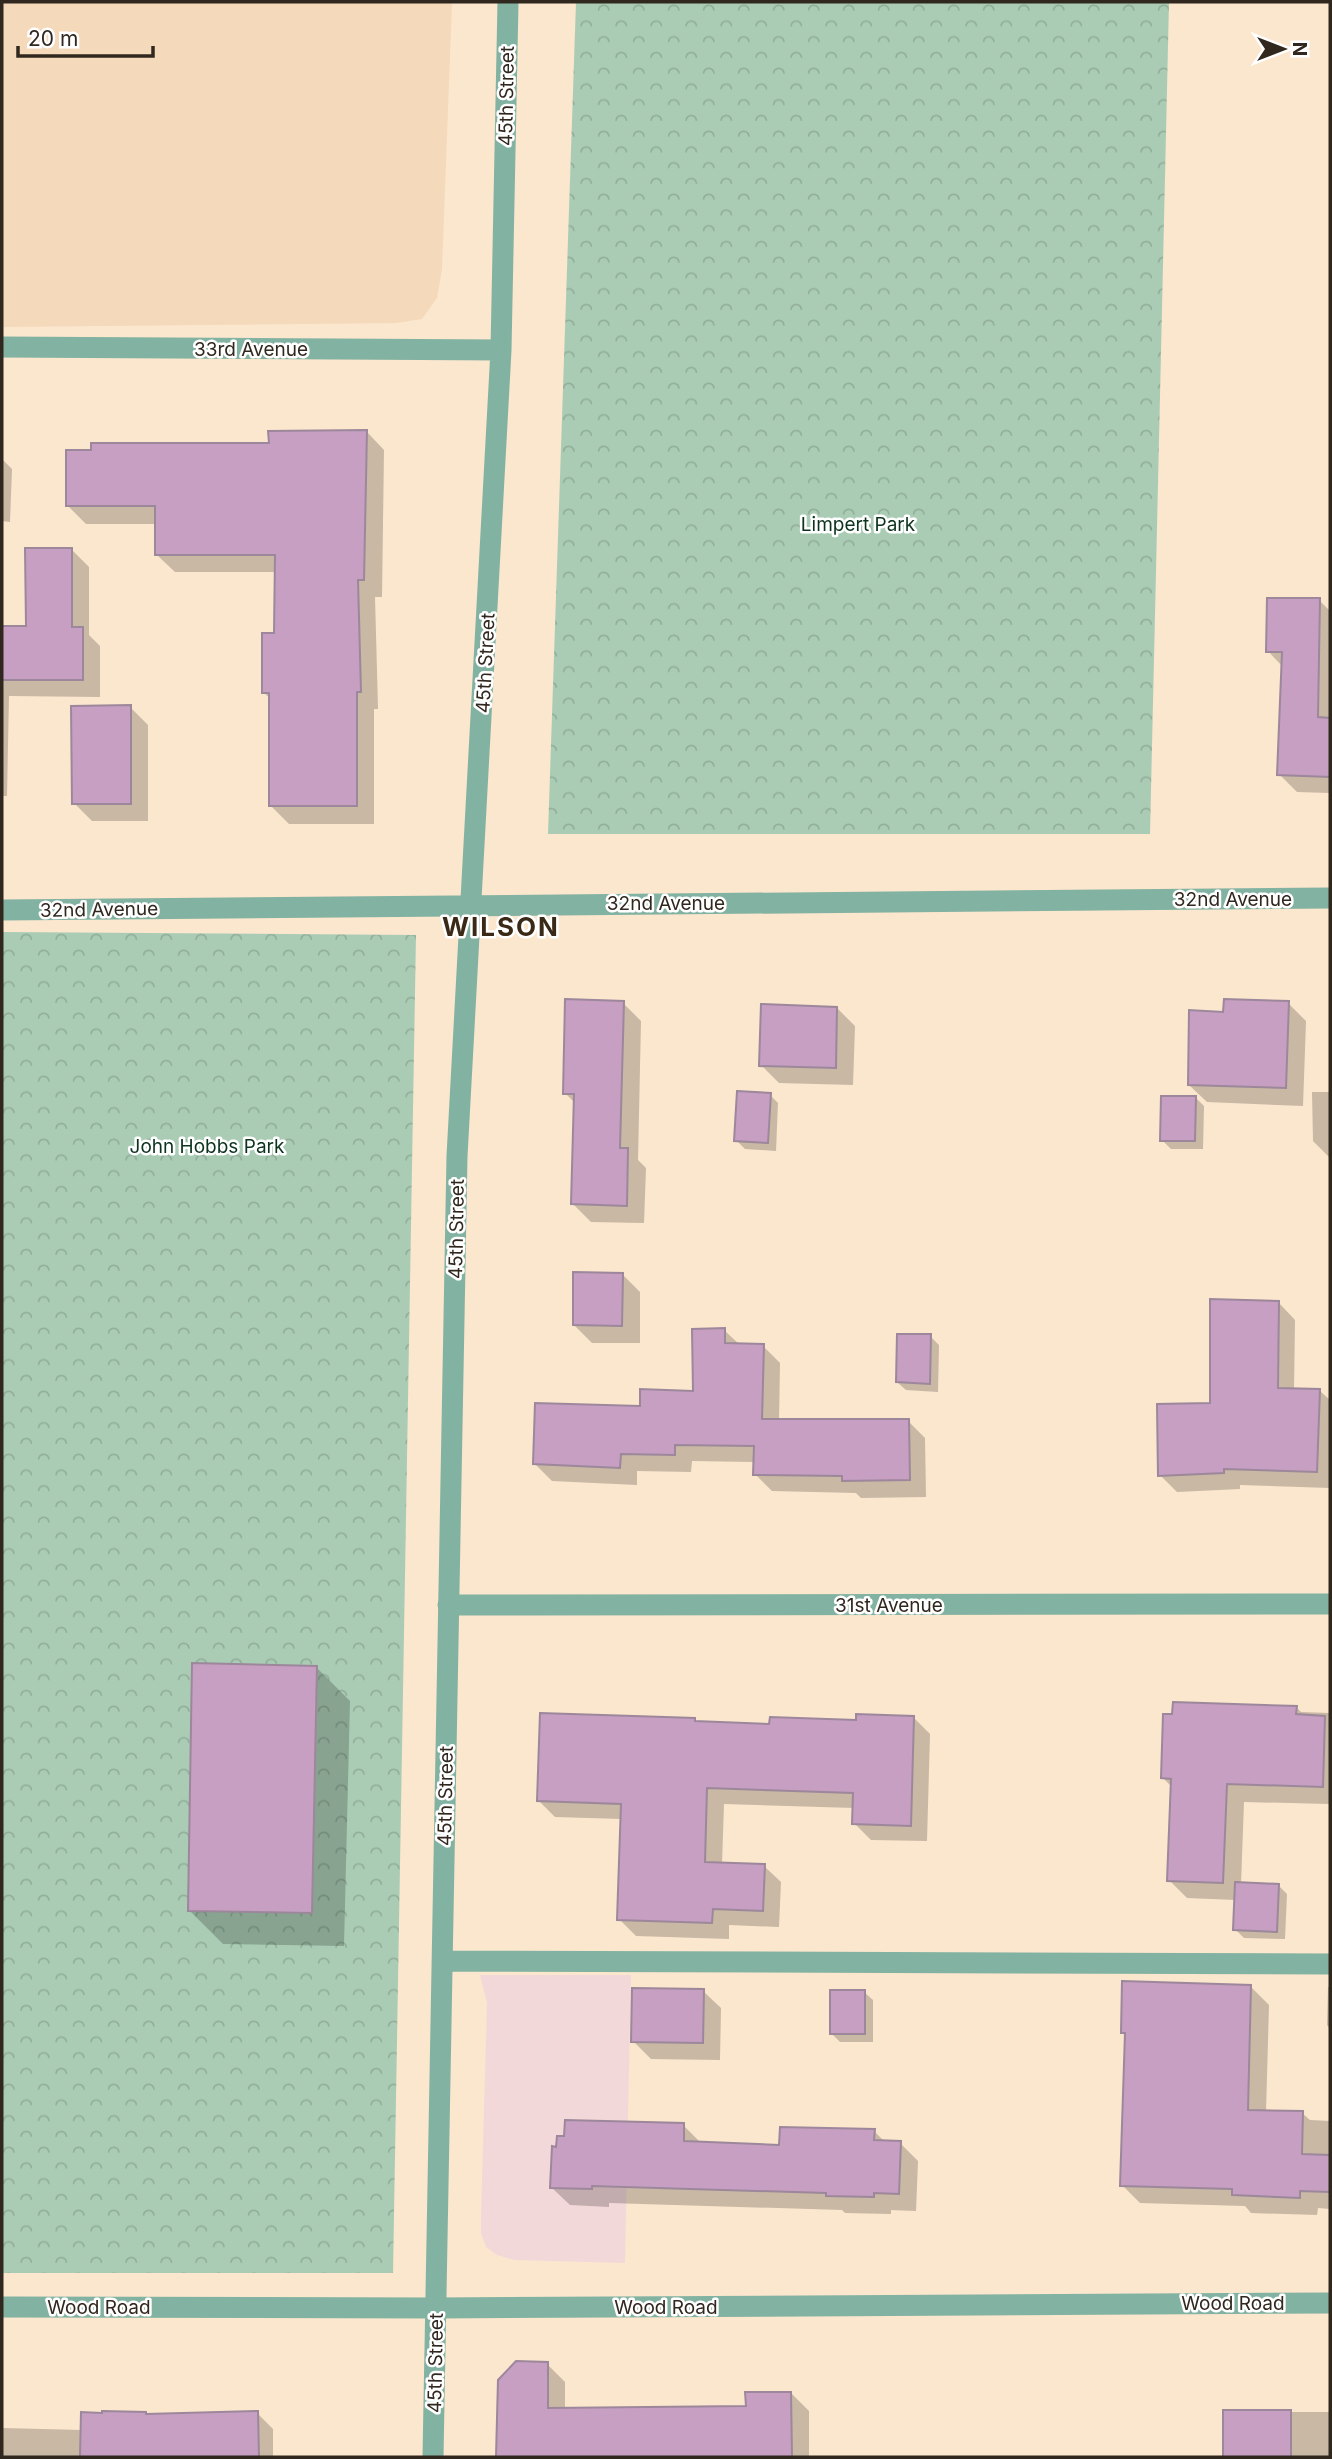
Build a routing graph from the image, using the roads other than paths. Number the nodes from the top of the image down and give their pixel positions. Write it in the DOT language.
graph roads {
  1 [pos="508,2"];
  2 [pos="2,347"];
  3 [pos="501,350"];
  4 [pos="1330,898"];
  5 [pos="472,905"];
  6 [pos="2,910"];
  7 [pos="1330,1604"];
  8 [pos="448,1605"];
  9 [pos="442,1961"];
  10 [pos="1330,1964"];
  11 [pos="1330,2303"];
  12 [pos="2,2307"];
  13 [pos="436,2308"];
  14 [pos="433,2457"];
  1 -- 3 [label="street, 45th Street"];
  2 -- 3 [label="street, 33rd Avenue"];
  3 -- 5 [label="street, 45th Street"];
  4 -- 5 [label="street, 32nd Avenue"];
  5 -- 6 [label="street, 32nd Avenue"];
  5 -- 8 [label="street, 45th Street"];
  7 -- 8 [label="street, 31st Avenue"];
  8 -- 9 [label="street, 45th Street"];
  9 -- 10 [label="street"];
  9 -- 13 [label="street, 45th Street"];
  11 -- 13 [label="street, Wood Road"];
  12 -- 13 [label="street, Wood Road"];
  13 -- 14 [label="street, 45th Street"];
}
